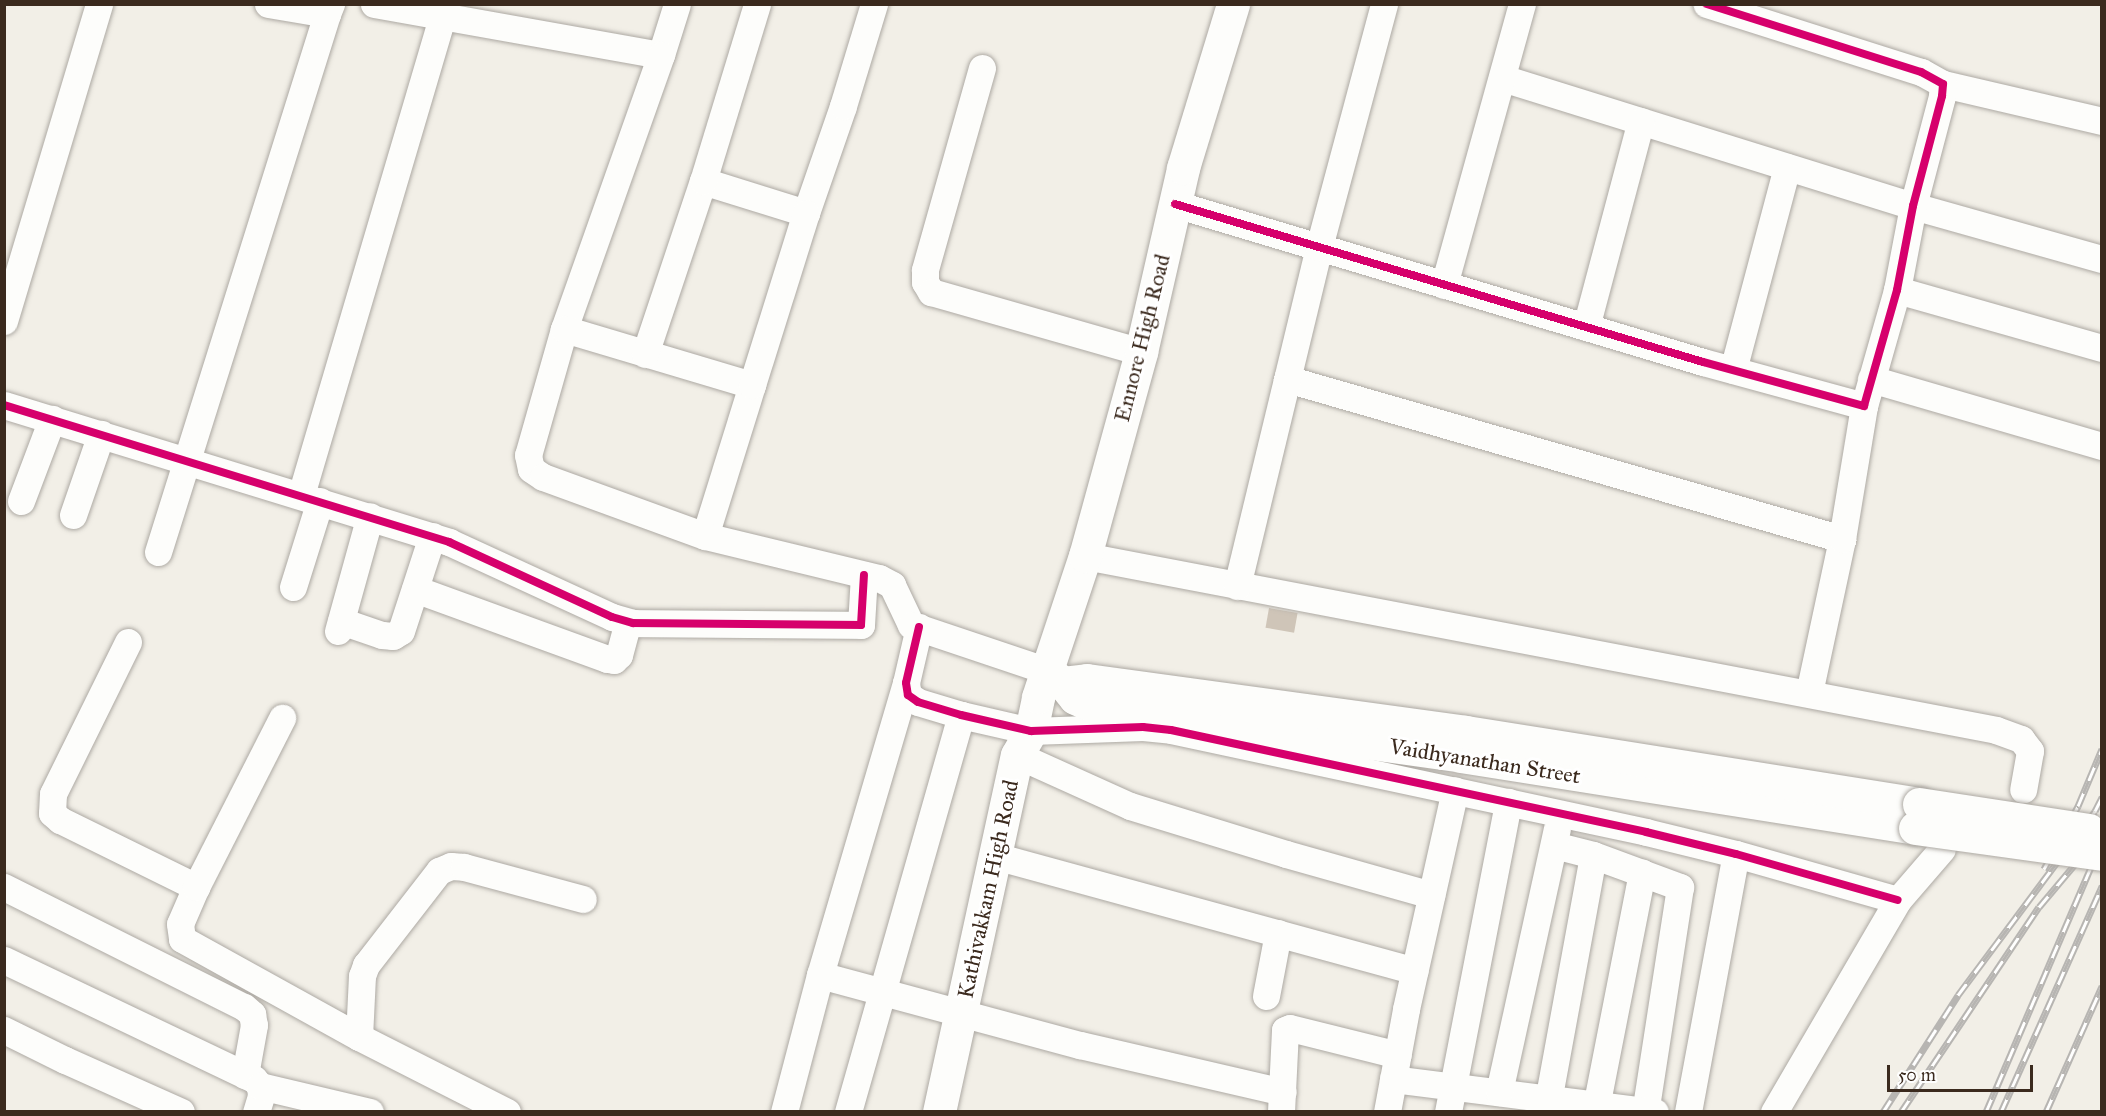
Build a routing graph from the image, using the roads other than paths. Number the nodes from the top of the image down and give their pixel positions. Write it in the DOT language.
graph roads {
  1 [pos="99,4"];
  2 [pos="268,4"];
  3 [pos="374,4"];
  4 [pos="677,4"];
  5 [pos="757,4"];
  6 [pos="874,4"];
  7 [pos="1233,4"];
  8 [pos="1384,4"];
  9 [pos="1522,4"];
  10 [pos="1706,4"];
  11 [pos="329,9"];
  12 [pos="445,11"];
  13 [pos="661,54"];
  14 [pos="982,68"];
  15 [pos="1502,78"];
  16 [pos="1943,84"];
  17 [pos="1641,121"];
  18 [pos="2102,121"];
  19 [pos="1787,167"];
  20 [pos="703,181"];
  21 [pos="1175,204"];
  22 [pos="1913,206"];
  23 [pos="806,213"];
  24 [pos="1319,247"];
  25 [pos="2102,259"];
  26 [pos="1444,285"];
  27 [pos="1897,290"];
  28 [pos="4,321"];
  29 [pos="1586,327"];
  30 [pos="564,329"];
  31 [pos="2102,348"];
  32 [pos="1141,352"];
  33 [pos="645,354"];
  34 [pos="1733,370"];
  35 [pos="1287,379"];
  36 [pos="1870,379"];
  37 [pos="752,385"];
  38 [pos="4,405"];
  39 [pos="1864,406"];
  40 [pos="52,419"];
  41 [pos="100,434"];
  42 [pos="2102,446"];
  43 [pos="186,459"];
  44 [pos="311,498"];
  45 [pos="21,501"];
  46 [pos="73,515"];
  47 [pos="370,516"];
  48 [pos="432,536"];
  49 [pos="705,536"];
  50 [pos="1842,539"];
  51 [pos="158,552"];
  52 [pos="1085,556"];
  53 [pos="864,575"];
  54 [pos="1237,586"];
  55 [pos="293,587"];
  56 [pos="415,589"];
  57 [pos="633,623"];
  58 [pos="919,627"];
  59 [pos="128,642"];
  60 [pos="1056,677"];
  61 [pos="906,683"];
  62 [pos="1809,693"];
  63 [pos="961,715"];
  64 [pos="282,718"];
  65 [pos="1024,743"];
  66 [pos="2023,789"];
  67 [pos="1455,790"];
  68 [pos="1508,802"];
  69 [pos="1560,813"];
  70 [pos="1917,816"];
  71 [pos="2102,832"];
  72 [pos="1554,845"];
  73 [pos="1942,849"];
  74 [pos="1736,854"];
  75 [pos="2102,854"];
  76 [pos="1593,855"];
  77 [pos="995,856"];
  78 [pos="1642,873"];
  79 [pos="4,887"];
  80 [pos="196,887"];
  81 [pos="1431,895"];
  82 [pos="583,898"];
  83 [pos="1898,900"];
  84 [pos="1278,933"];
  85 [pos="4,960"];
  86 [pos="1415,970"];
  87 [pos="820,975"];
  88 [pos="883,993"];
  89 [pos="1266,996"];
  90 [pos="961,1012"];
  91 [pos="4,1030"];
  92 [pos="359,1037"];
  93 [pos="1396,1067"];
  94 [pos="254,1091"];
  95 [pos="1451,1099"];
  96 [pos="1504,1099"];
  97 [pos="1282,1102"];
  98 [pos="1547,1105"];
  99 [pos="1596,1108"];
  100 [pos="1648,1111"];
  101 [pos="182,1112"];
  102 [pos="370,1112"];
  103 [pos="507,1112"];
  104 [pos="784,1112"];
  105 [pos="848,1112"];
  106 [pos="939,1112"];
  107 [pos="1388,1112"];
  108 [pos="1688,1112"];
  109 [pos="1774,1112"];
  1 -- 28 [label="street"];
  2 -- 11 [label="street"];
  3 -- 12 [label="street"];
  4 -- 13 [label="street"];
  5 -- 20 [label="street"];
  6 -- 23 [label="street"];
  7 -- 21 [label="main road, Ennore High Road"];
  8 -- 24 [label="street"];
  9 -- 15 [label="street"];
  10 -- 16 [label="street"];
  11 -- 43 [label="street"];
  12 -- 13 [label="street"];
  12 -- 44 [label="street"];
  13 -- 30 [label="street"];
  14 -- 32 [label="street"];
  15 -- 17 [label="street"];
  15 -- 26 [label="street"];
  16 -- 18 [label="street"];
  16 -- 22 [label="street"];
  17 -- 19 [label="street"];
  17 -- 29 [label="street"];
  19 -- 22 [label="street"];
  19 -- 34 [label="street"];
  20 -- 23 [label="street"];
  20 -- 33 [label="street"];
  21 -- 24 [label="street"];
  21 -- 32 [label="main road, Ennore High Road"];
  22 -- 25 [label="street"];
  22 -- 27 [label="street"];
  23 -- 37 [label="street"];
  24 -- 26 [label="street"];
  24 -- 35 [label="street"];
  26 -- 29 [label="street"];
  27 -- 31 [label="street"];
  27 -- 36 [label="street"];
  29 -- 34 [label="street"];
  30 -- 33 [label="street"];
  30 -- 49 [label="street"];
  32 -- 52 [label="main road, Ennore High Road"];
  33 -- 37 [label="street"];
  34 -- 39 [label="street"];
  35 -- 50 [label="street"];
  35 -- 54 [label="street"];
  36 -- 39 [label="street"];
  36 -- 42 [label="street"];
  37 -- 49 [label="street"];
  38 -- 40 [label="street"];
  39 -- 50 [label="street"];
  40 -- 41 [label="street"];
  40 -- 45 [label="street"];
  41 -- 43 [label="street"];
  41 -- 46 [label="street"];
  43 -- 44 [label="street"];
  43 -- 51 [label="street"];
  44 -- 47 [label="street"];
  44 -- 55 [label="street"];
  47 -- 48 [label="street"];
  47 -- 56 [label="street"];
  48 -- 56 [label="street"];
  48 -- 57 [label="street"];
  49 -- 53 [label="street"];
  50 -- 62 [label="street"];
  52 -- 54 [label="street"];
  52 -- 60 [label="main road, Ennore High Road"];
  53 -- 57 [label="street"];
  53 -- 58 [label="street"];
  54 -- 62 [label="street"];
  56 -- 57 [label="street"];
  58 -- 60 [label="street"];
  58 -- 61 [label="street"];
  59 -- 80 [label="street"];
  60 -- 65 [label="main road, Kathivakkam High Road"];
  60 -- 70 [label="main road, Vaidhyanathan Street"];
  61 -- 63 [label="street"];
  61 -- 87 [label="street"];
  62 -- 66 [label="street"];
  63 -- 65 [label="street"];
  63 -- 88 [label="street"];
  64 -- 80 [label="street"];
  65 -- 67 [label="street"];
  65 -- 77 [label="main road, Kathivakkam High Road"];
  65 -- 81 [label="street"];
  67 -- 68 [label="street"];
  67 -- 81 [label="street"];
  68 -- 69 [label="street"];
  68 -- 95 [label="street"];
  69 -- 72 [label="street"];
  69 -- 74 [label="street"];
  70 -- 71 [label="main road, bridge"];
  70 -- 75 [label="main road, bridge"];
  72 -- 76 [label="street"];
  72 -- 96 [label="street"];
  73 -- 83 [label="street"];
  74 -- 83 [label="street"];
  74 -- 108 [label="street"];
  76 -- 78 [label="street"];
  76 -- 98 [label="street"];
  77 -- 84 [label="street"];
  77 -- 90 [label="main road, Kathivakkam High Road"];
  78 -- 99 [label="street"];
  78 -- 100 [label="street"];
  79 -- 94 [label="street"];
  80 -- 92 [label="street"];
  81 -- 86 [label="street"];
  82 -- 92 [label="street"];
  83 -- 109 [label="street"];
  84 -- 86 [label="street"];
  84 -- 89 [label="street"];
  85 -- 94 [label="street"];
  86 -- 93 [label="street"];
  87 -- 88 [label="street"];
  87 -- 104 [label="street"];
  88 -- 90 [label="street"];
  88 -- 105 [label="street"];
  90 -- 97 [label="street"];
  90 -- 106 [label="main road, Kathivakkam High Road"];
  91 -- 101 [label="street"];
  92 -- 103 [label="street"];
  93 -- 95 [label="street"];
  93 -- 97 [label="street"];
  93 -- 107 [label="street"];
  94 -- 102 [label="street"];
  95 -- 96 [label="street"];
  96 -- 98 [label="street"];
  98 -- 99 [label="street"];
  99 -- 100 [label="street"];
}
